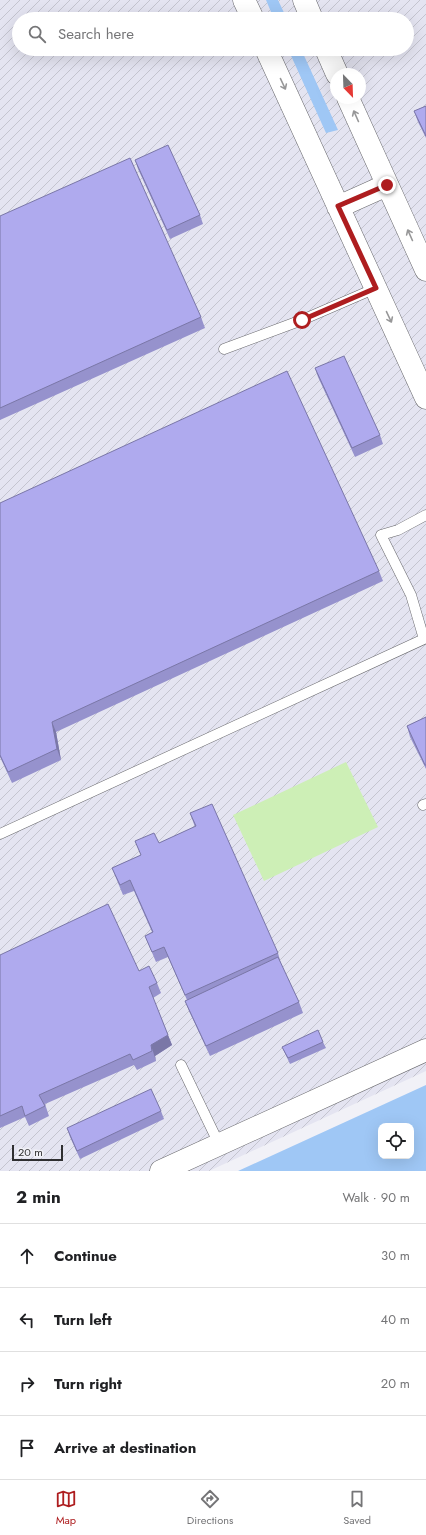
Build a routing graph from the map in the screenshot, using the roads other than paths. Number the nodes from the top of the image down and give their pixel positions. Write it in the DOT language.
graph roads {
  1 [pos="244,0"];
  2 [pos="304,0"];
  3 [pos="250,12"];
  4 [pos="309,12"];
  5 [pos="269,56"];
  6 [pos="329,56"];
  7 [pos="334,68"];
  8 [pos="351,104"];
  9 [pos="387,185"];
  10 [pos="338,206"];
  11 [pos="426,270"];
  12 [pos="376,288"];
  13 [pos="224,349"];
  14 [pos="426,398"];
  15 [pos="426,515"];
  16 [pos="0,834"];
  17 [pos="426,1050"];
  18 [pos="181,1065"];
  19 [pos="219,1144"];
  20 [pos="161,1171"];
  1 -- 3 [label="street"];
  2 -- 4 [label="street"];
  5 -- 10 [label="street, one-way"];
  6 -- 7 [label="street"];
  9 -- 8 [label="street, one-way"];
  9 -- 10 [label="street"];
  11 -- 9 [label="street, one-way"];
  10 -- 12 [label="street"];
  12 -- 13 [label="lane"];
  12 -- 14 [label="street, one-way"];
  15 -- 16 [label="lane"];
  17 -- 19 [label="street"];
  18 -- 19 [label="lane"];
  19 -- 20 [label="street"];
}
